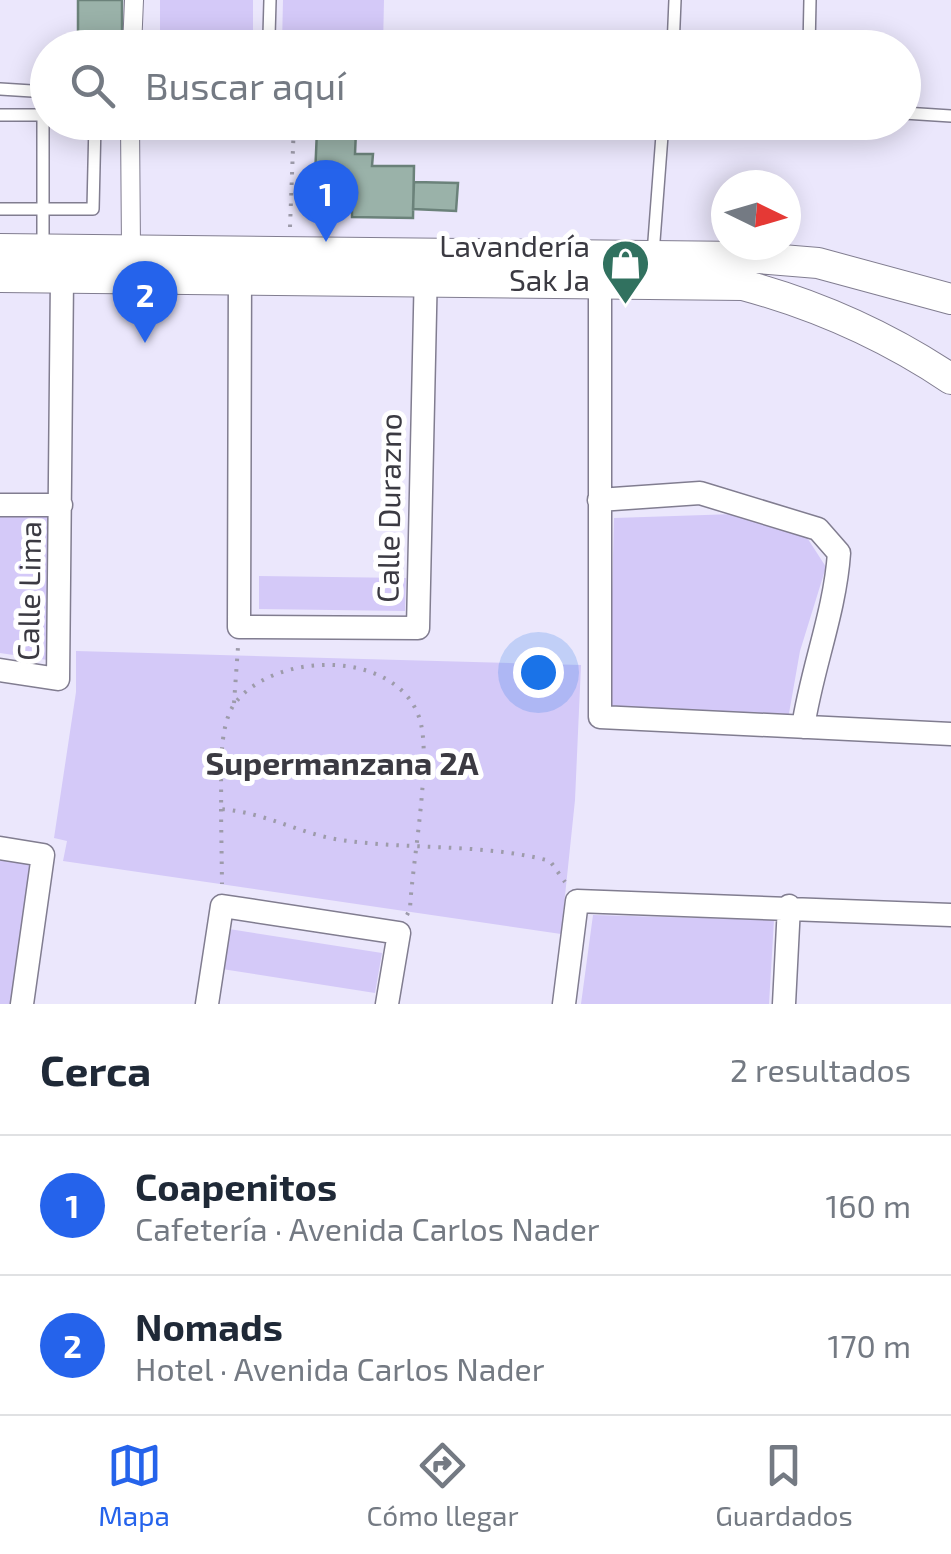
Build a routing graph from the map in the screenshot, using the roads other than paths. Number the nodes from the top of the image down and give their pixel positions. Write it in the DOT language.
graph roads {
  1 [pos="130,0"];
  2 [pos="270,0"];
  3 [pos="675,0"];
  4 [pos="810,0"];
  5 [pos="129,30"];
  6 [pos="269,30"];
  7 [pos="674,30"];
  8 [pos="809,30"];
  9 [pos="0,89"];
  10 [pos="30,91"];
  11 [pos="921,113"];
  12 [pos="0,115"];
  13 [pos="30,115"];
  14 [pos="951,116"];
  15 [pos="44,140"];
  16 [pos="94,140"];
  17 [pos="130,140"];
  18 [pos="662,140"];
  19 [pos="0,209"];
  20 [pos="43,211"];
  21 [pos="0,249"];
  22 [pos="43,250"];
  23 [pos="132,250"];
  24 [pos="240,266"];
  25 [pos="426,268"];
  26 [pos="600,269"];
  27 [pos="652,270"];
  28 [pos="0,277"];
  29 [pos="62,278"];
  30 [pos="885,280"];
  31 [pos="951,299"];
  32 [pos="865,329"];
  33 [pos="951,378"];
  34 [pos="599,500"];
  35 [pos="0,504"];
  36 [pos="61,505"];
  37 [pos="0,670"];
  38 [pos="803,727"];
  39 [pos="951,734"];
  40 [pos="0,848"];
  41 [pos="789,906"];
  42 [pos="951,914"];
  43 [pos="22,1004"];
  44 [pos="207,1004"];
  45 [pos="388,1004"];
  46 [pos="564,1004"];
  47 [pos="784,1004"];
  1 -- 5 [label="street"];
  2 -- 6 [label="lane"];
  3 -- 7 [label="lane"];
  4 -- 8 [label="lane"];
  9 -- 10 [label="lane"];
  11 -- 14 [label="lane"];
  12 -- 13 [label="lane"];
  15 -- 20 [label="lane"];
  16 -- 20 [label="lane"];
  17 -- 23 [label="street"];
  18 -- 27 [label="lane"];
  19 -- 20 [label="lane"];
  20 -- 22 [label="lane"];
  21 -- 22 [label="street"];
  22 -- 23 [label="street"];
  23 -- 24 [label="street"];
  24 -- 25 [label="street"];
  24 -- 25 [label="street"];
  24 -- 25 [label="street, Calle Durazno"];
  24 -- 29 [label="street"];
  25 -- 26 [label="street"];
  26 -- 27 [label="street"];
  26 -- 34 [label="street"];
  27 -- 30 [label="street"];
  27 -- 32 [label="street"];
  28 -- 29 [label="street"];
  29 -- 36 [label="street, Calle Lima"];
  30 -- 31 [label="street"];
  30 -- 32 [label="street"];
  32 -- 33 [label="street"];
  34 -- 38 [label="street"];
  34 -- 38 [label="street"];
  35 -- 36 [label="street, Calle Lima"];
  36 -- 37 [label="street, Calle Lima"];
  38 -- 39 [label="street"];
  40 -- 43 [label="street"];
  41 -- 42 [label="street"];
  41 -- 46 [label="street"];
  41 -- 47 [label="street"];
  44 -- 45 [label="street"];
}
